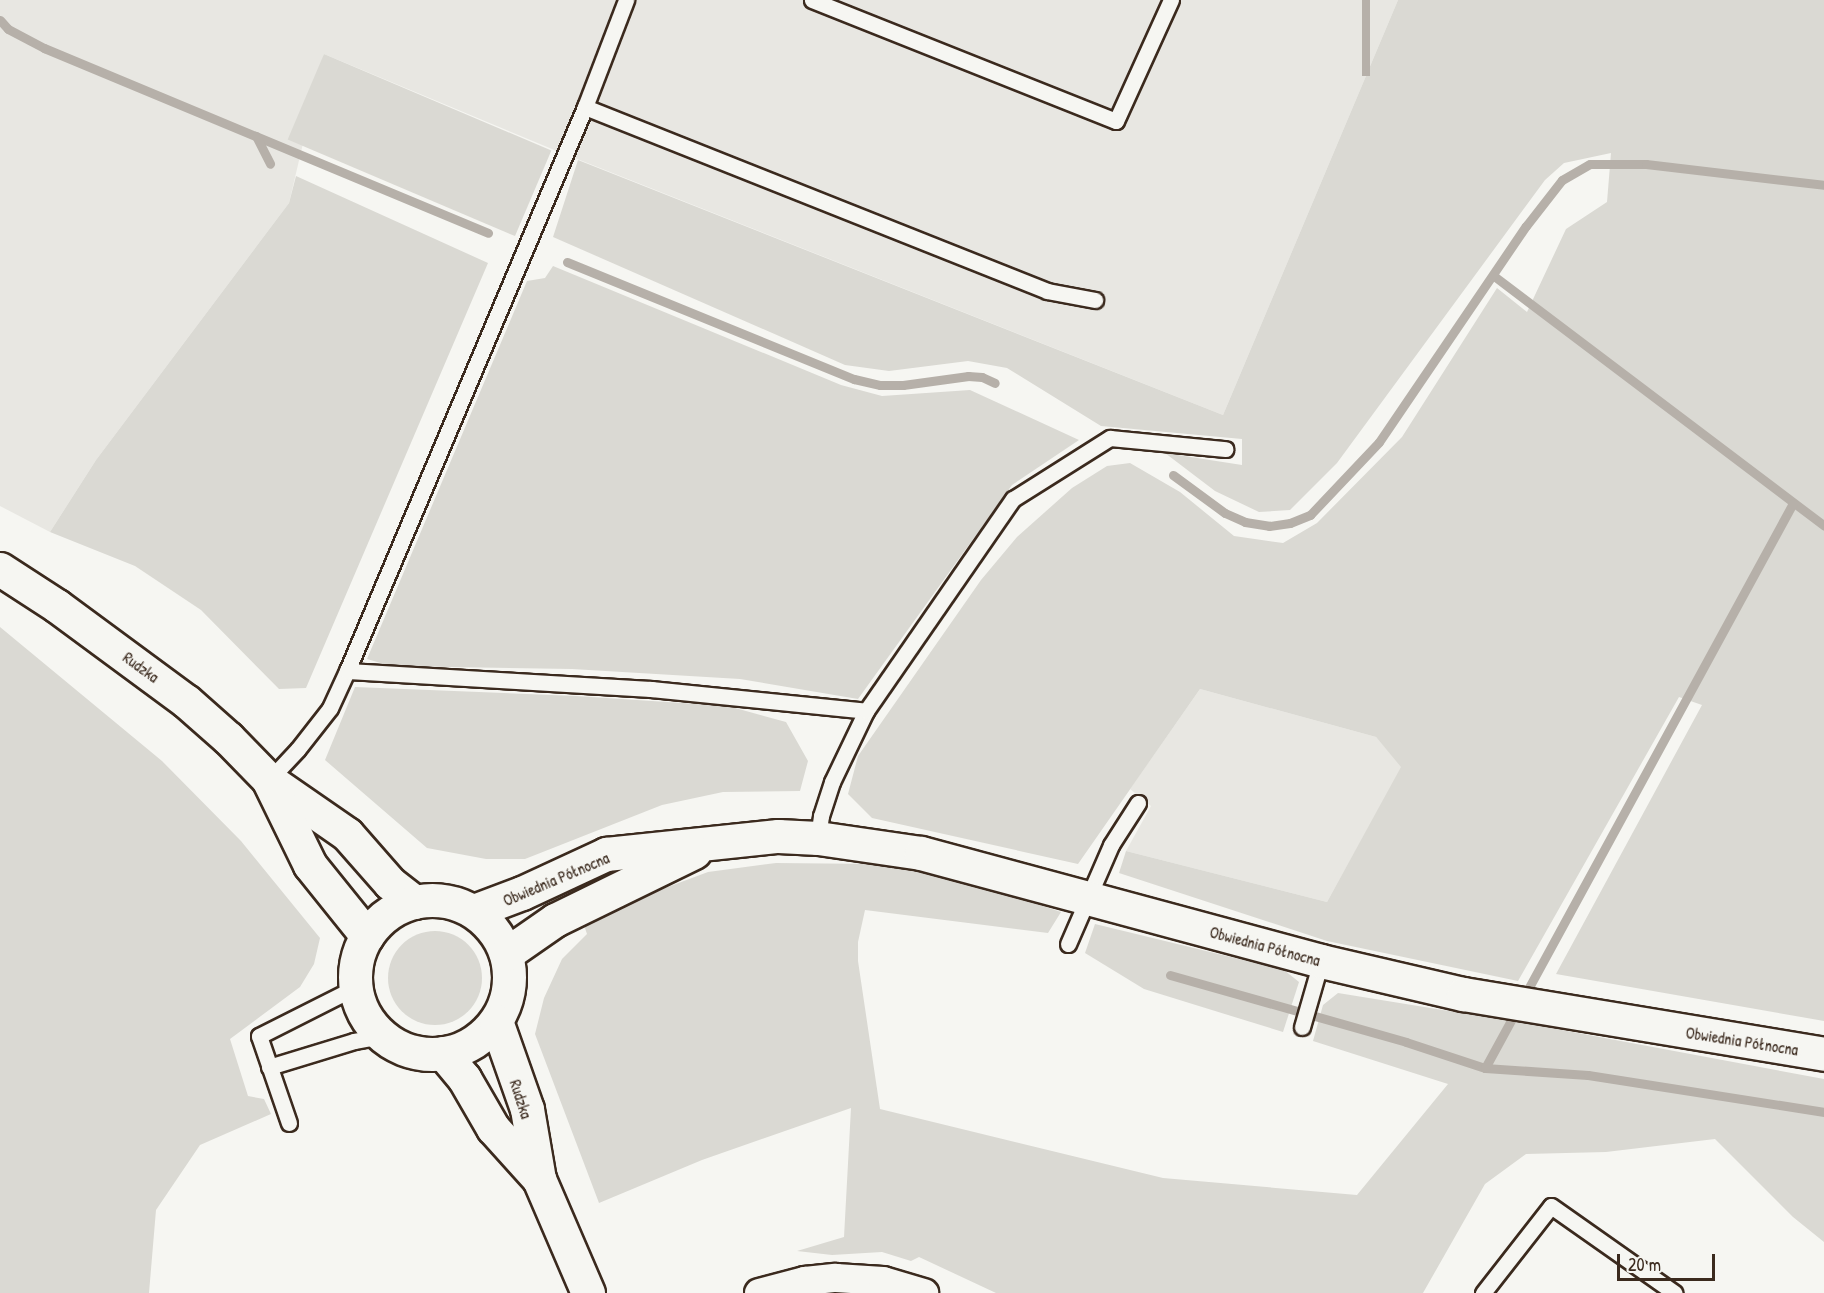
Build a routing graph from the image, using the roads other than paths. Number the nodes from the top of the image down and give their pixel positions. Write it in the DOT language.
graph roads {
  1 [pos="627,0"];
  2 [pos="812,0"];
  3 [pos="1171,0"];
  4 [pos="585,107"];
  5 [pos="1095,300"];
  6 [pos="1225,449"];
  7 [pos="0,569"];
  8 [pos="347,671"];
  9 [pos="866,711"];
  10 [pos="269,780"];
  11 [pos="1138,803"];
  12 [pos="818,838"];
  13 [pos="710,844"];
  14 [pos="1086,897"];
  15 [pos="414,902"];
  16 [pos="474,911"];
  17 [pos="367,936"];
  18 [pos="1068,944"];
  19 [pos="506,954"];
  20 [pos="1321,961"];
  21 [pos="356,987"];
  22 [pos="496,1021"];
  23 [pos="1302,1027"];
  24 [pos="383,1036"];
  25 [pos="443,1053"];
  26 [pos="1824,1054"];
  27 [pos="269,1067"];
  28 [pos="289,1123"];
  29 [pos="539,1179"];
  30 [pos="873,1286"];
  31 [pos="588,1293"];
  32 [pos="759,1293"];
  33 [pos="924,1293"];
  34 [pos="1483,1293"];
  35 [pos="1675,1293"];
  1 -- 4 [label="lane"];
  2 -- 3 [label="lane"];
  4 -- 5 [label="lane"];
  4 -- 8 [label="lane"];
  6 -- 9 [label="lane"];
  7 -- 10 [label="main road, Rudzka"];
  8 -- 9 [label="lane"];
  8 -- 10 [label="lane"];
  9 -- 12 [label="lane"];
  10 -- 15 [label="main road, Rudzka"];
  10 -- 17 [label="main road, Rudzka"];
  11 -- 14 [label="lane"];
  12 -- 13 [label="main road, Obwiednia Północna"];
  12 -- 14 [label="main road, Obwiednia Północna"];
  13 -- 16 [label="main road, Obwiednia Północna"];
  13 -- 19 [label="main road, Obwiednia Północna"];
  14 -- 18 [label="lane"];
  14 -- 20 [label="main road, Obwiednia Północna"];
  15 -- 16 [label="main road"];
  15 -- 17 [label="main road"];
  16 -- 19 [label="main road"];
  17 -- 21 [label="main road"];
  19 -- 22 [label="main road"];
  20 -- 23 [label="lane"];
  20 -- 26 [label="main road, Obwiednia Północna"];
  21 -- 24 [label="main road"];
  21 -- 27 [label="lane"];
  22 -- 25 [label="main road"];
  22 -- 29 [label="main road, Rudzka"];
  24 -- 25 [label="main road"];
  24 -- 27 [label="lane"];
  25 -- 29 [label="main road, Rudzka"];
  27 -- 28 [label="lane"];
  29 -- 31 [label="main road, Rudzka"];
  30 -- 32 [label="street"];
  30 -- 33 [label="street"];
  34 -- 35 [label="lane"];
}
